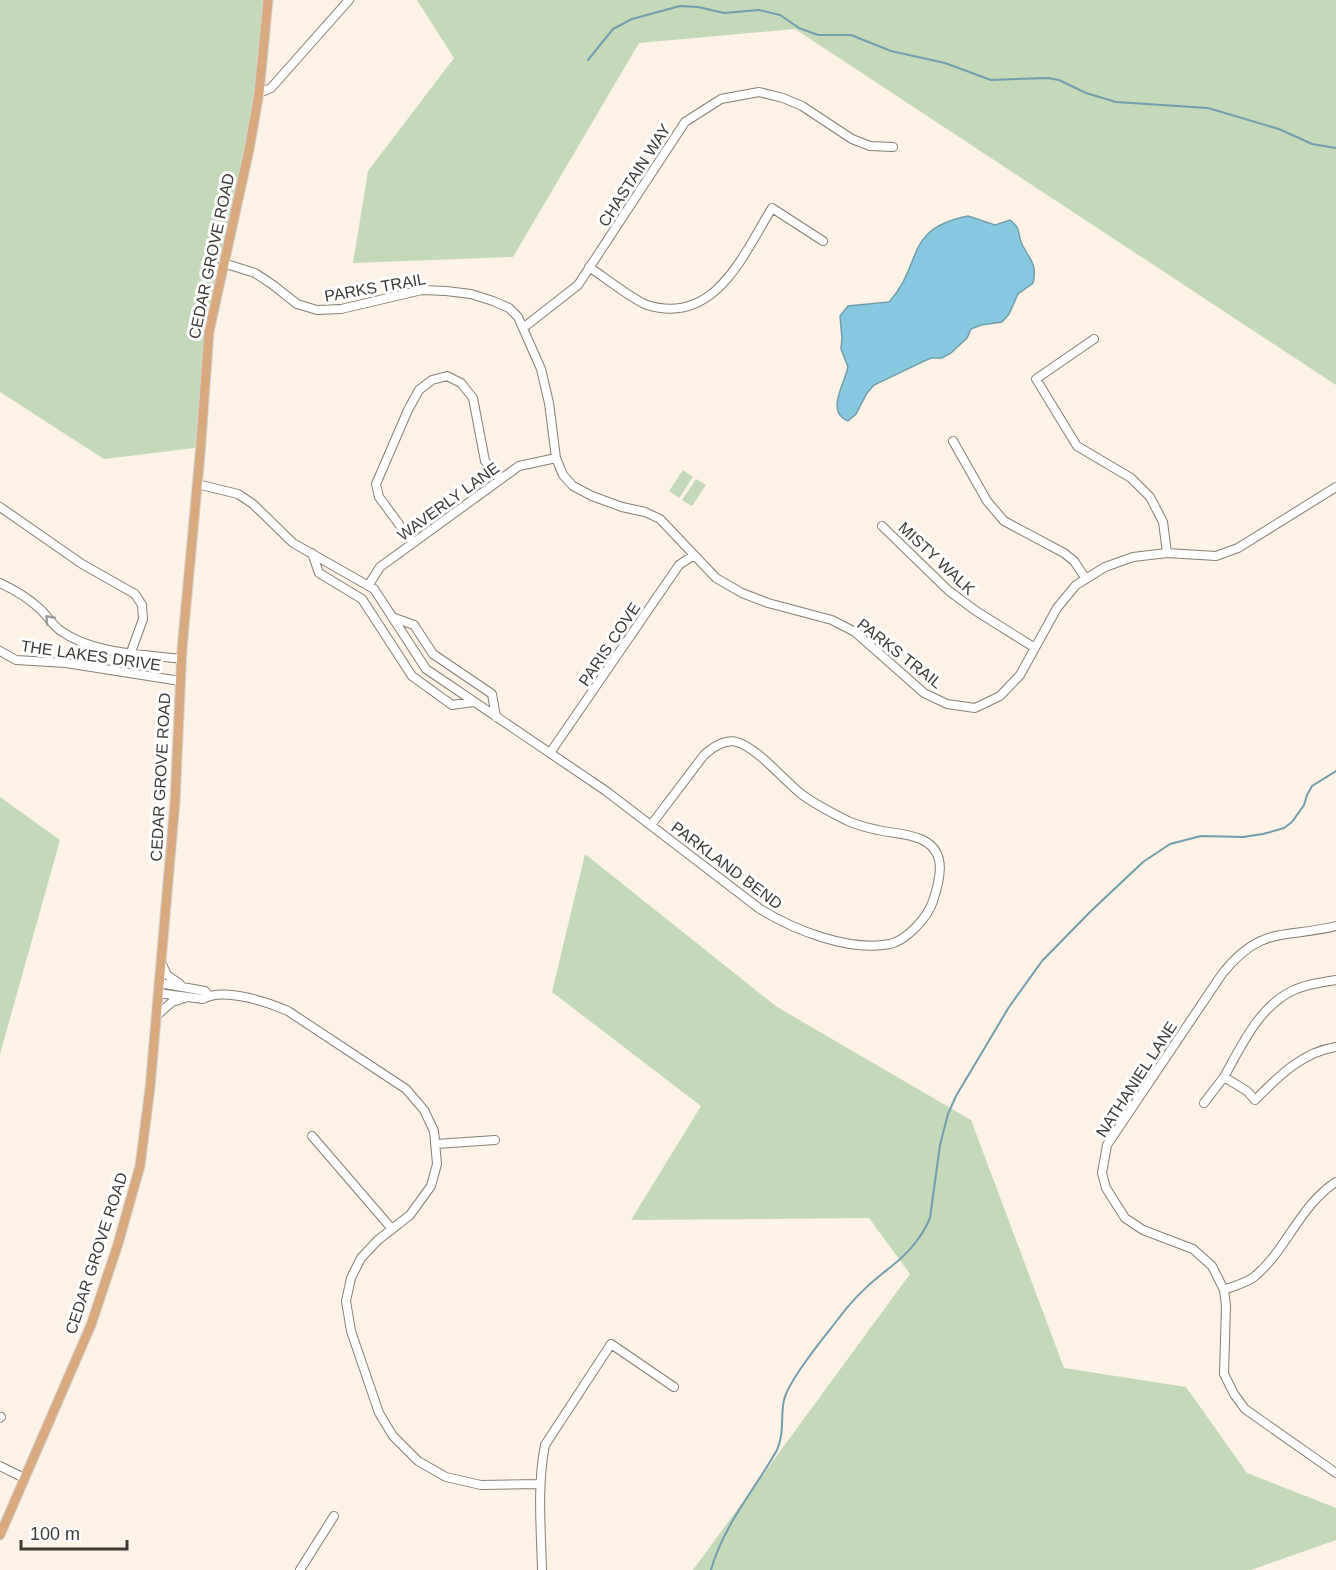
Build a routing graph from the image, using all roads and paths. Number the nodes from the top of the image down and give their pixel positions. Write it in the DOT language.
graph roads {
  1 [pos="268,0"];
  2 [pos="349,0"];
  3 [pos="259,93"];
  4 [pos="893,147"];
  5 [pos="823,241"];
  6 [pos="223,263"];
  7 [pos="589,267"];
  8 [pos="523,328"];
  9 [pos="1094,339"];
  10 [pos="953,441"];
  11 [pos="556,458"];
  12 [pos="500,480"];
  13 [pos="197,484"];
  14 [pos="1336,487"];
  15 [pos="0,507"];
  16 [pos="882,526"];
  17 [pos="413,543"];
  18 [pos="312,553"];
  19 [pos="1167,553"];
  20 [pos="694,555"];
  21 [pos="1086,579"];
  22 [pos="0,583"];
  23 [pos="368,586"];
  24 [pos="390,616"];
  25 [pos="1035,648"];
  26 [pos="0,651"];
  27 [pos="130,652"];
  28 [pos="182,659"];
  29 [pos="180,681"];
  30 [pos="473,702"];
  31 [pos="496,717"];
  32 [pos="550,753"];
  33 [pos="651,825"];
  34 [pos="1336,926"];
  35 [pos="161,961"];
  36 [pos="1336,980"];
  37 [pos="159,983"];
  38 [pos="189,988"];
  39 [pos="158,993"];
  40 [pos="209,996"];
  41 [pos="188,997"];
  42 [pos="156,1016"];
  43 [pos="1336,1047"];
  44 [pos="1224,1077"];
  45 [pos="1204,1103"];
  46 [pos="312,1136"];
  47 [pos="495,1140"];
  48 [pos="436,1144"];
  49 [pos="1336,1182"];
  50 [pos="392,1229"];
  51 [pos="1224,1290"];
  52 [pos="674,1387"];
  53 [pos="0,1466"];
  54 [pos="1336,1473"];
  55 [pos="24,1478"];
  56 [pos="540,1484"];
  57 [pos="334,1516"];
  58 [pos="0,1535"];
  59 [pos="300,1570"];
  60 [pos="542,1570"];
  1 -- 3 [label="main road, CEDAR GROVE ROAD"];
  2 -- 3 [label="street"];
  3 -- 6 [label="main road, CEDAR GROVE ROAD"];
  4 -- 7 [label="street, CHASTAIN WAY"];
  5 -- 7 [label="street"];
  6 -- 8 [label="street, PARKS TRAIL"];
  6 -- 13 [label="main road, CEDAR GROVE ROAD"];
  7 -- 8 [label="street, CHASTAIN WAY"];
  8 -- 11 [label="street, PARKS TRAIL"];
  9 -- 19 [label="street"];
  10 -- 21 [label="street"];
  11 -- 12 [label="street, WAVERLY LANE"];
  11 -- 20 [label="street, PARKS TRAIL"];
  12 -- 17 [label="street, WAVERLY LANE"];
  12 -- 17 [label="street"];
  13 -- 18 [label="street, PARKLAND BEND"];
  13 -- 28 [label="main road, CEDAR GROVE ROAD"];
  14 -- 19 [label="street, PARKS TRAIL"];
  15 -- 27 [label="street, THE LAKES DRIVE"];
  16 -- 25 [label="street, MISTY WALK"];
  17 -- 23 [label="street, WAVERLY LANE"];
  18 -- 23 [label="street, PARKLAND BEND"];
  18 -- 30 [label="street, PARKLAND BEND"];
  19 -- 21 [label="street, PARKS TRAIL"];
  20 -- 25 [label="street, PARKS TRAIL"];
  20 -- 32 [label="street, PARIS COVE"];
  21 -- 25 [label="street, PARKS TRAIL"];
  27 -- 22 [label="street, THE LAKES DRIVE, one-way"];
  23 -- 24 [label="street, PARKLAND BEND"];
  24 -- 30 [label="street, PARKLAND BEND"];
  24 -- 31 [label="street"];
  26 -- 29 [label="street, THE LAKES DRIVE"];
  27 -- 28 [label="street, THE LAKES DRIVE"];
  28 -- 29 [label="main road, CEDAR GROVE ROAD"];
  29 -- 35 [label="main road, CEDAR GROVE ROAD"];
  30 -- 31 [label="street, PARKLAND BEND"];
  31 -- 32 [label="street, PARKLAND BEND"];
  32 -- 33 [label="street, PARKLAND BEND"];
  33 -- 33 [label="street, PARKLAND BEND"];
  34 -- 51 [label="street, NATHANIEL LANE"];
  35 -- 37 [label="main road, CEDAR GROVE ROAD"];
  35 -- 38 [label="street"];
  36 -- 44 [label="street"];
  37 -- 38 [label="street"];
  37 -- 39 [label="main road, CEDAR GROVE ROAD"];
  38 -- 40 [label="street"];
  39 -- 41 [label="street"];
  39 -- 42 [label="main road, CEDAR GROVE ROAD"];
  40 -- 41 [label="street"];
  40 -- 48 [label="street"];
  41 -- 42 [label="street"];
  42 -- 55 [label="main road, CEDAR GROVE ROAD"];
  43 -- 44 [label="street"];
  44 -- 45 [label="street"];
  46 -- 50 [label="street"];
  47 -- 48 [label="street"];
  48 -- 50 [label="street"];
  49 -- 51 [label="street"];
  50 -- 56 [label="street"];
  51 -- 54 [label="street, NATHANIEL LANE"];
  52 -- 56 [label="street"];
  53 -- 55 [label="street"];
  55 -- 58 [label="main road, CEDAR GROVE ROAD"];
  56 -- 60 [label="street"];
  57 -- 59 [label="street"];
}
